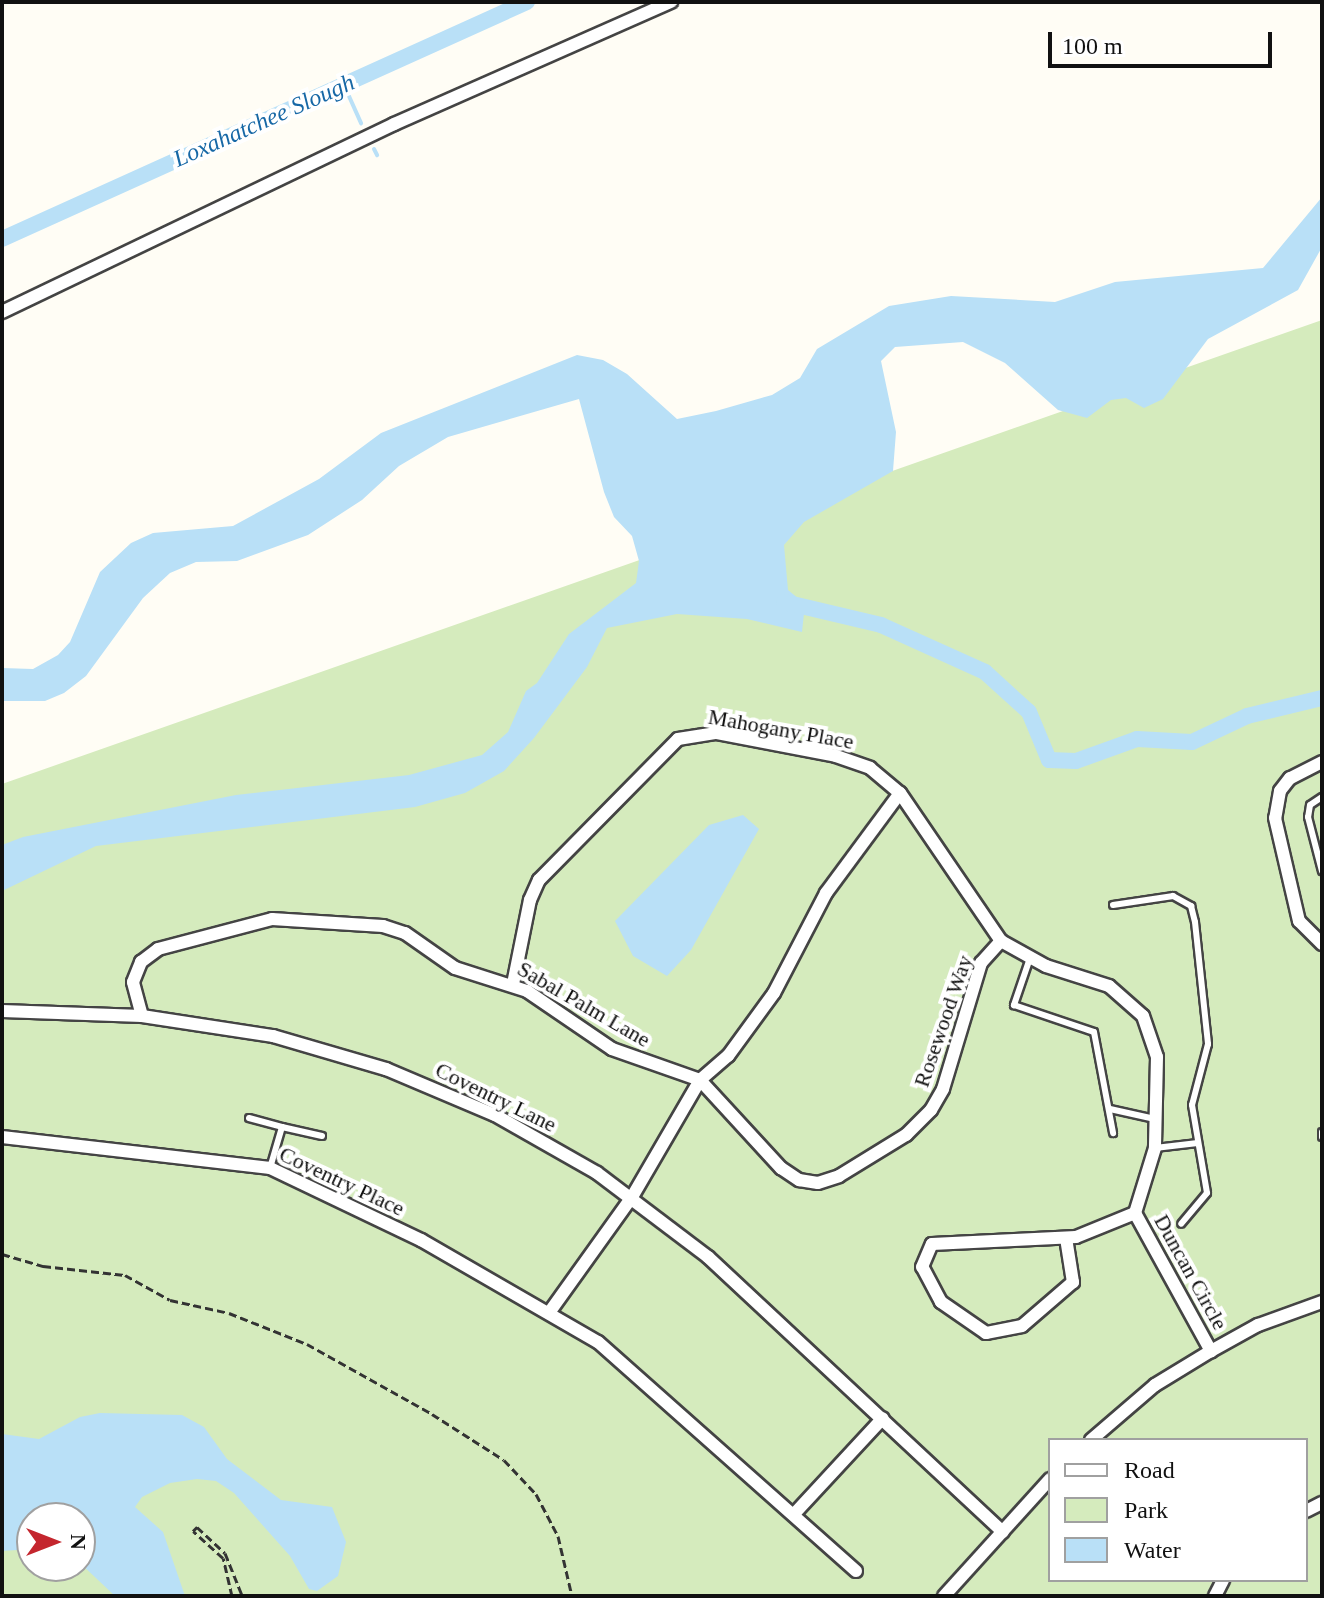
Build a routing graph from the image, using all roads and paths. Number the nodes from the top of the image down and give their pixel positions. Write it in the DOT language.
graph roads {
  1 [pos="671,2"];
  2 [pos="2,312"];
  3 [pos="1322,762"];
  4 [pos="900,793"];
  5 [pos="1322,797"];
  6 [pos="1322,871"];
  7 [pos="1113,905"];
  8 [pos="1001,941"];
  9 [pos="1322,944"];
  10 [pos="1030,958"];
  11 [pos="513,984"];
  12 [pos="2,1011"];
  13 [pos="142,1016"];
  14 [pos="700,1080"];
  15 [pos="1110,1109"];
  16 [pos="249,1118"];
  17 [pos="1155,1119"];
  18 [pos="282,1127"];
  19 [pos="1113,1133"];
  20 [pos="322,1136"];
  21 [pos="2,1137"];
  22 [pos="1198,1143"];
  23 [pos="1155,1148"];
  24 [pos="270,1168"];
  25 [pos="632,1197"];
  26 [pos="1135,1213"];
  27 [pos="1181,1224"];
  28 [pos="1066,1238"];
  29 [pos="2,1254"];
  30 [pos="1322,1302"];
  31 [pos="551,1310"];
  32 [pos="1211,1351"];
  33 [pos="883,1418"];
  34 [pos="1093,1438"];
  35 [pos="1048,1481"];
  36 [pos="795,1513"];
  37 [pos="1003,1532"];
  38 [pos="856,1571"];
  39 [pos="232,1596"];
  40 [pos="242,1596"];
  41 [pos="572,1596"];
  42 [pos="944,1596"];
  1 -- 2 [label="street"];
  3 -- 9 [label="street"];
  4 -- 8 [label="street, Mahogany Place"];
  4 -- 11 [label="street, Mahogany Place"];
  4 -- 14 [label="street"];
  5 -- 6 [label="lane"];
  7 -- 22 [label="lane"];
  8 -- 10 [label="street, Duncan Circle"];
  8 -- 14 [label="street, Rosewood Way"];
  10 -- 15 [label="lane"];
  10 -- 17 [label="street, Duncan Circle"];
  11 -- 13 [label="street, Sabal Palm Lane"];
  11 -- 14 [label="street, Sabal Palm Lane"];
  12 -- 13 [label="street, Coventry Lane"];
  13 -- 25 [label="street, Coventry Lane"];
  14 -- 25 [label="street"];
  15 -- 17 [label="lane"];
  15 -- 19 [label="lane"];
  16 -- 18 [label="lane"];
  17 -- 23 [label="street, Duncan Circle"];
  18 -- 20 [label="lane"];
  18 -- 24 [label="lane"];
  21 -- 24 [label="street, Coventry Place"];
  22 -- 23 [label="lane"];
  22 -- 27 [label="lane"];
  23 -- 26 [label="street, Duncan Circle"];
  24 -- 31 [label="street, Coventry Place"];
  25 -- 31 [label="street"];
  25 -- 33 [label="street, Coventry Lane"];
  26 -- 28 [label="street, Duncan Circle"];
  26 -- 32 [label="street, Duncan Circle"];
  28 -- 28 [label="street, Duncan Circle"];
  29 -- 41 [label="path"];
  30 -- 32 [label="street"];
  31 -- 36 [label="street, Coventry Place"];
  32 -- 34 [label="street"];
  33 -- 36 [label="street"];
  33 -- 37 [label="street, Coventry Lane"];
  35 -- 37 [label="street"];
  36 -- 38 [label="street, Coventry Place"];
  37 -- 42 [label="street"];
  39 -- 40 [label="path"];
}
